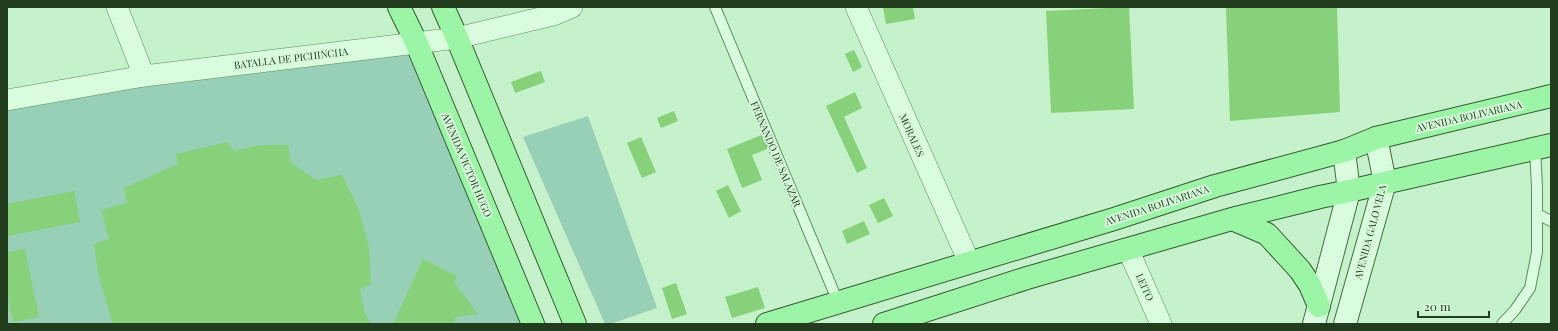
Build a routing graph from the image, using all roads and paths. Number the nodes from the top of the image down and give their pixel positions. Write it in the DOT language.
graph roads {
  1 [pos="118,7"];
  2 [pos="399,7"];
  3 [pos="442,7"];
  4 [pos="572,7"];
  5 [pos="715,7"];
  6 [pos="856,7"];
  7 [pos="457,38"];
  8 [pos="416,42"];
  9 [pos="144,76"];
  10 [pos="1551,96"];
  11 [pos="7,100"];
  12 [pos="1376,138"];
  13 [pos="1543,146"];
  14 [pos="1344,151"];
  15 [pos="1385,182"];
  16 [pos="1349,191"];
  17 [pos="1537,214"];
  18 [pos="1232,219"];
  19 [pos="1551,221"];
  20 [pos="1128,250"];
  21 [pos="969,262"];
  22 [pos="838,302"];
  23 [pos="1316,315"];
  24 [pos="533,324"];
  25 [pos="575,324"];
  26 [pos="767,324"];
  27 [pos="884,324"];
  28 [pos="1161,324"];
  29 [pos="1345,324"];
  30 [pos="1502,324"];
  1 -- 9 [label="street"];
  2 -- 8 [label="main road, AVENIDA VICTOR HUGO"];
  3 -- 7 [label="main road"];
  4 -- 7 [label="street, BATALLA DE PICHINCHA"];
  5 -- 22 [label="lane, FERNANDO DE SALAZAR"];
  6 -- 21 [label="street, MORALES"];
  7 -- 8 [label="street, BATALLA DE PICHINCHA"];
  7 -- 25 [label="main road"];
  8 -- 9 [label="street, BATALLA DE PICHINCHA"];
  8 -- 24 [label="main road, AVENIDA VICTOR HUGO"];
  9 -- 11 [label="street, BATALLA DE PICHINCHA"];
  10 -- 12 [label="main road, AVENIDA BOLIVARIANA"];
  12 -- 14 [label="main road, AVENIDA BOLIVARIANA"];
  12 -- 15 [label="main road, AVENIDA GALO VELA"];
  13 -- 15 [label="main road"];
  13 -- 17 [label="lane"];
  14 -- 16 [label="main road"];
  14 -- 21 [label="main road, AVENIDA BOLIVARIANA"];
  15 -- 16 [label="main road"];
  15 -- 29 [label="main road, AVENIDA GALO VELA"];
  16 -- 18 [label="main road"];
  16 -- 23 [label="main road"];
  17 -- 19 [label="lane"];
  17 -- 30 [label="lane"];
  18 -- 20 [label="main road"];
  18 -- 23 [label="main road"];
  20 -- 27 [label="main road"];
  20 -- 28 [label="street, LEITO"];
  21 -- 22 [label="main road, AVENIDA BOLIVARIANA"];
  22 -- 26 [label="main road, AVENIDA BOLIVARIANA"];
}
